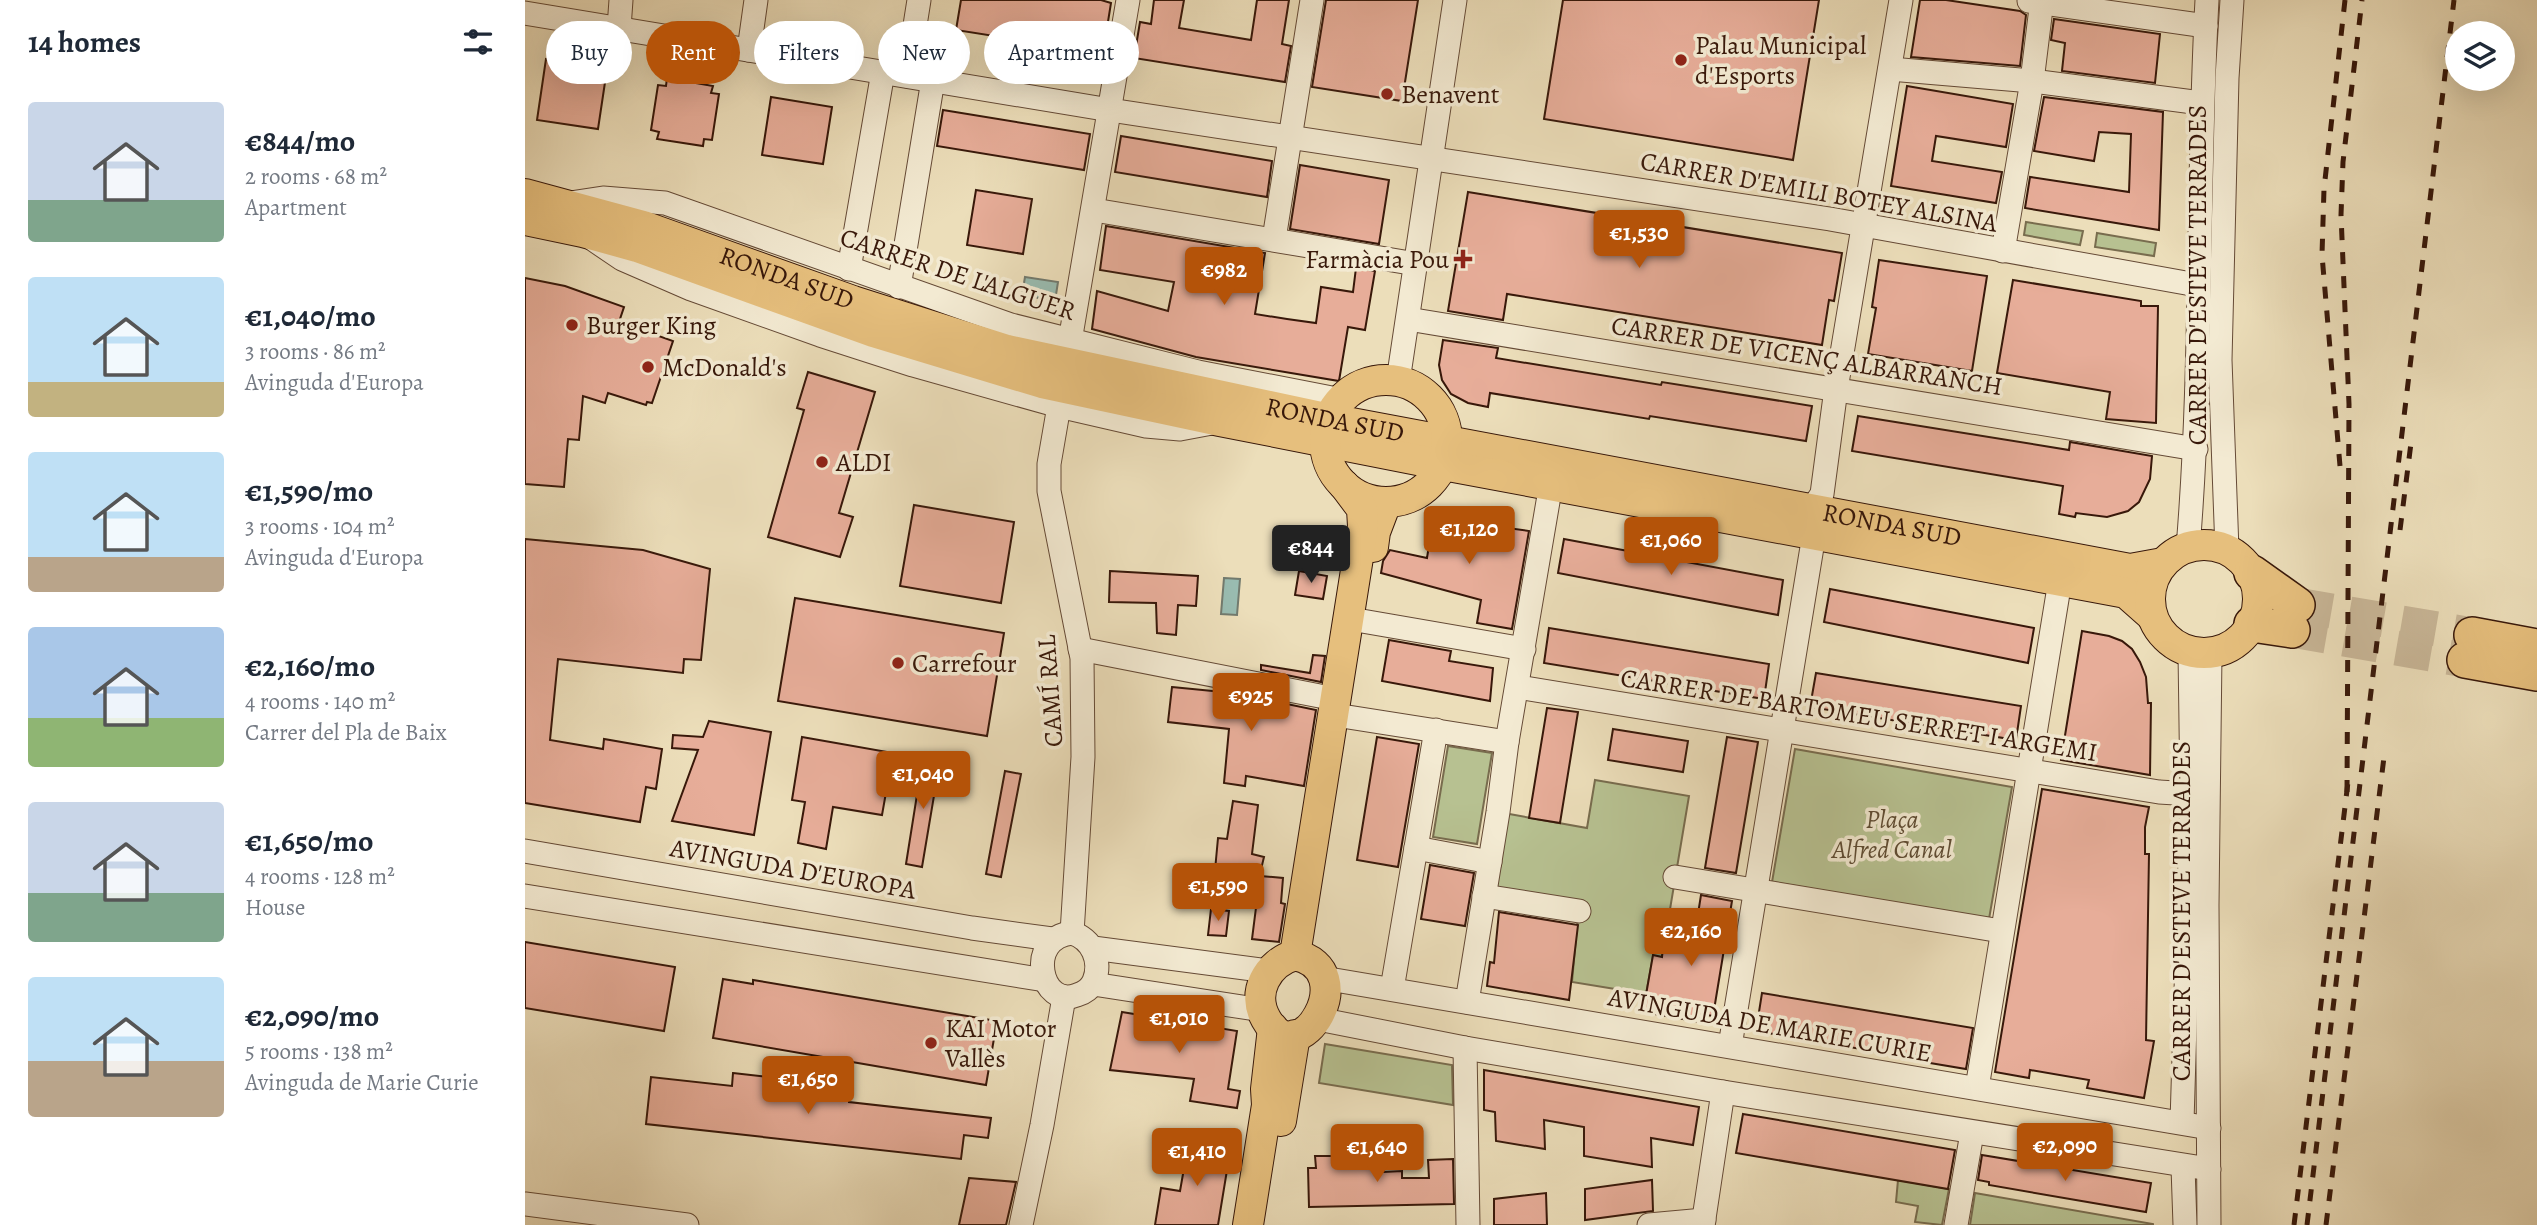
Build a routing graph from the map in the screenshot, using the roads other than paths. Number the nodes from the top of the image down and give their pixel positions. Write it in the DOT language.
graph roads {
  1 [pos="621,0"];
  2 [pos="756,0"];
  3 [pos="919,0"];
  4 [pos="1128,0"];
  5 [pos="1312,0"];
  6 [pos="1455,0"];
  7 [pos="1901,0"];
  8 [pos="2207,0"];
  9 [pos="2232,0"];
  10 [pos="2036,1"];
  11 [pos="525,13"];
  12 [pos="575,21"];
  13 [pos="619,21"];
  14 [pos="916,21"];
  15 [pos="2206,26"];
  16 [pos="632,30"];
  17 [pos="750,50"];
  18 [pos="1890,69"];
  19 [pos="878,71"];
  20 [pos="2032,81"];
  21 [pos="881,84"];
  22 [pos="932,84"];
  23 [pos="957,84"];
  24 [pos="2201,103"];
  25 [pos="1110,110"];
  26 [pos="1290,137"];
  27 [pos="1430,158"];
  28 [pos="525,194"];
  29 [pos="561,204"];
  30 [pos="1094,210"];
  31 [pos="525,220"];
  32 [pos="1863,225"];
  33 [pos="583,232"];
  34 [pos="1274,239"];
  35 [pos="2003,251"];
  36 [pos="1416,264"];
  37 [pos="849,269"];
  38 [pos="2197,285"];
  39 [pos="899,286"];
  40 [pos="1408,319"];
  41 [pos="1070,341"];
  42 [pos="1398,381"];
  43 [pos="1836,389"];
  44 [pos="1059,406"];
  45 [pos="1332,420"];
  46 [pos="1220,421"];
  47 [pos="2196,449"];
  48 [pos="1445,453"];
  49 [pos="1551,484"];
  50 [pos="1344,485"];
  51 [pos="1386,503"];
  52 [pos="1813,522"];
  53 [pos="2176,555"];
  54 [pos="2240,562"];
  55 [pos="2060,581"];
  56 [pos="2153,616"];
  57 [pos="1362,621"];
  58 [pos="2252,624"];
  59 [pos="2537,647"];
  60 [pos="1080,649"];
  61 [pos="1524,649"];
  62 [pos="2200,652"];
  63 [pos="2537,673"];
  64 [pos="1518,687"];
  65 [pos="1342,708"];
  66 [pos="1436,730"];
  67 [pos="1783,732"];
  68 [pos="1507,742"];
  69 [pos="2029,769"];
  70 [pos="2192,794"];
  71 [pos="1416,848"];
  72 [pos="525,852"];
  73 [pos="1490,862"];
  74 [pos="1675,877"];
  75 [pos="1756,891"];
  76 [pos="525,896"];
  77 [pos="1484,896"];
  78 [pos="1579,911"];
  79 [pos="2001,931"];
  80 [pos="1062,936"];
  81 [pos="1093,948"];
  82 [pos="1309,964"];
  83 [pos="1268,971"];
  84 [pos="1045,980"];
  85 [pos="1093,984"];
  86 [pos="1392,989"];
  87 [pos="1064,997"];
  88 [pos="1467,1002"];
  89 [pos="1287,1023"];
  90 [pos="1730,1046"];
  91 [pos="1465,1048"];
  92 [pos="1977,1088"];
  93 [pos="1723,1092"];
  94 [pos="2182,1122"];
  95 [pos="2209,1128"];
  96 [pos="1972,1133"];
  97 [pos="2183,1167"];
  98 [pos="2209,1169"];
  99 [pos="525,1204"];
  100 [pos="1703,1223"];
  101 [pos="687,1225"];
  102 [pos="1021,1225"];
  103 [pos="1248,1225"];
  104 [pos="1264,1225"];
  105 [pos="1468,1225"];
  106 [pos="1649,1225"];
  107 [pos="1956,1225"];
  108 [pos="2185,1225"];
  109 [pos="2209,1225"];
  1 -- 13 [label="street"];
  2 -- 17 [label="street"];
  3 -- 14 [label="street"];
  4 -- 25 [label="street"];
  5 -- 26 [label="street"];
  6 -- 27 [label="street"];
  7 -- 18 [label="street"];
  8 -- 15 [label="street, CARRER D'ESTEVE TERRADES"];
  9 -- 54 [label="street, CARRER D'ESTEVE TERRADES"];
  10 -- 15 [label="street"];
  10 -- 20 [label="street"];
  11 -- 12 [label="street, CARRER D'EMILI BOTEY ALSINA"];
  15 -- 24 [label="street, CARRER D'ESTEVE TERRADES"];
  16 -- 17 [label="street, CARRER D'EMILI BOTEY ALSINA"];
  17 -- 19 [label="street, CARRER D'EMILI BOTEY ALSINA"];
  18 -- 20 [label="street"];
  18 -- 32 [label="street"];
  20 -- 24 [label="street"];
  20 -- 35 [label="street"];
  21 -- 37 [label="street"];
  22 -- 39 [label="street"];
  23 -- 25 [label="street, CARRER D'EMILI BOTEY ALSINA"];
  24 -- 38 [label="street, CARRER D'ESTEVE TERRADES"];
  25 -- 26 [label="street, CARRER D'EMILI BOTEY ALSINA"];
  25 -- 30 [label="street"];
  26 -- 27 [label="street, CARRER D'EMILI BOTEY ALSINA"];
  26 -- 34 [label="street"];
  27 -- 32 [label="street, CARRER D'EMILI BOTEY ALSINA"];
  27 -- 36 [label="street"];
  28 -- 29 [label="main road, RONDA SUD"];
  29 -- 37 [label="street, CARRER DE L'ALGUER"];
  29 -- 45 [label="main road, RONDA SUD"];
  30 -- 34 [label="street"];
  30 -- 41 [label="street"];
  31 -- 33 [label="main road, RONDA SUD"];
  32 -- 35 [label="street, CARRER D'EMILI BOTEY ALSINA"];
  32 -- 43 [label="street"];
  33 -- 44 [label="street"];
  33 -- 46 [label="main road, RONDA SUD"];
  34 -- 36 [label="street"];
  35 -- 38 [label="street, CARRER D'EMILI BOTEY ALSINA"];
  36 -- 40 [label="street"];
  37 -- 39 [label="street, CARRER DE L'ALGUER"];
  38 -- 47 [label="street, CARRER D'ESTEVE TERRADES"];
  39 -- 41 [label="street, CARRER DE L'ALGUER"];
  40 -- 42 [label="street"];
  40 -- 43 [label="street, CARRER DE VICENÇ ALBARRANCH"];
  41 -- 45 [label="street, CARRER DE L'ALGUER"];
  42 -- 45 [label="main road"];
  42 -- 48 [label="main road"];
  43 -- 47 [label="street, CARRER DE VICENÇ ALBARRANCH"];
  43 -- 52 [label="street"];
  44 -- 46 [label="street"];
  44 -- 60 [label="street, CAMÍ RAL"];
  45 -- 46 [label="main road, RONDA SUD"];
  45 -- 48 [label="main road, RONDA SUD"];
  45 -- 50 [label="main road"];
  47 -- 53 [label="street, CARRER D'ESTEVE TERRADES"];
  48 -- 49 [label="main road, RONDA SUD"];
  48 -- 51 [label="main road"];
  48 -- 52 [label="main road, RONDA SUD"];
  49 -- 52 [label="main road, RONDA SUD"];
  49 -- 61 [label="street"];
  50 -- 51 [label="main road"];
  50 -- 65 [label="main road"];
  51 -- 57 [label="main road"];
  52 -- 53 [label="main road, RONDA SUD"];
  52 -- 55 [label="main road, RONDA SUD"];
  52 -- 67 [label="street"];
  53 -- 54 [label="main road"];
  53 -- 56 [label="main road"];
  54 -- 58 [label="main road"];
  54 -- 58 [label="highway"];
  55 -- 56 [label="main road, RONDA SUD"];
  55 -- 69 [label="street"];
  56 -- 62 [label="main road"];
  57 -- 61 [label="street"];
  57 -- 65 [label="main road"];
  58 -- 62 [label="main road"];
  59 -- 63 [label="highway"];
  60 -- 65 [label="street"];
  60 -- 80 [label="street, CAMÍ RAL"];
  61 -- 64 [label="street"];
  62 -- 70 [label="street, CARRER D'ESTEVE TERRADES"];
  62 -- 95 [label="street, CARRER D'ESTEVE TERRADES"];
  64 -- 67 [label="street, CARRER DE BARTOMEU SERRET I ARGEMI"];
  64 -- 68 [label="street"];
  65 -- 66 [label="street"];
  65 -- 82 [label="main road"];
  66 -- 68 [label="street"];
  66 -- 71 [label="street"];
  67 -- 69 [label="street, CARRER DE BARTOMEU SERRET I ARGEMI"];
  67 -- 75 [label="street"];
  68 -- 73 [label="street"];
  69 -- 70 [label="street, CARRER DE BARTOMEU SERRET I ARGEMI"];
  69 -- 79 [label="street"];
  70 -- 94 [label="street, CARRER D'ESTEVE TERRADES"];
  71 -- 73 [label="street"];
  71 -- 86 [label="street"];
  72 -- 80 [label="street, AVINGUDA D'EUROPA"];
  73 -- 77 [label="street"];
  74 -- 75 [label="street"];
  75 -- 79 [label="street"];
  75 -- 90 [label="street"];
  76 -- 84 [label="street"];
  77 -- 78 [label="street"];
  77 -- 88 [label="street"];
  79 -- 92 [label="street"];
  80 -- 81 [label="street"];
  80 -- 84 [label="street"];
  81 -- 83 [label="street"];
  81 -- 85 [label="street"];
  82 -- 83 [label="main road"];
  82 -- 86 [label="street, AVINGUDA DE MARIE CURIE"];
  82 -- 89 [label="main road"];
  83 -- 89 [label="main road"];
  84 -- 87 [label="street"];
  85 -- 87 [label="street"];
  85 -- 89 [label="street"];
  86 -- 88 [label="street, AVINGUDA DE MARIE CURIE"];
  87 -- 102 [label="street"];
  88 -- 90 [label="street, AVINGUDA DE MARIE CURIE"];
  89 -- 91 [label="street"];
  89 -- 103 [label="main road"];
  89 -- 104 [label="main road"];
  90 -- 92 [label="street, AVINGUDA DE MARIE CURIE"];
  91 -- 93 [label="street"];
  91 -- 105 [label="street"];
  92 -- 94 [label="street, AVINGUDA DE MARIE CURIE"];
  93 -- 96 [label="street"];
  93 -- 100 [label="street"];
  94 -- 95 [label="street, AVINGUDA DE MARIE CURIE"];
  95 -- 98 [label="street, CARRER D'ESTEVE TERRADES"];
  96 -- 97 [label="street"];
  96 -- 107 [label="street"];
  97 -- 98 [label="street"];
  97 -- 108 [label="street"];
  98 -- 109 [label="street, CARRER D'ESTEVE TERRADES"];
  99 -- 101 [label="street"];
  100 -- 106 [label="street"];
}
